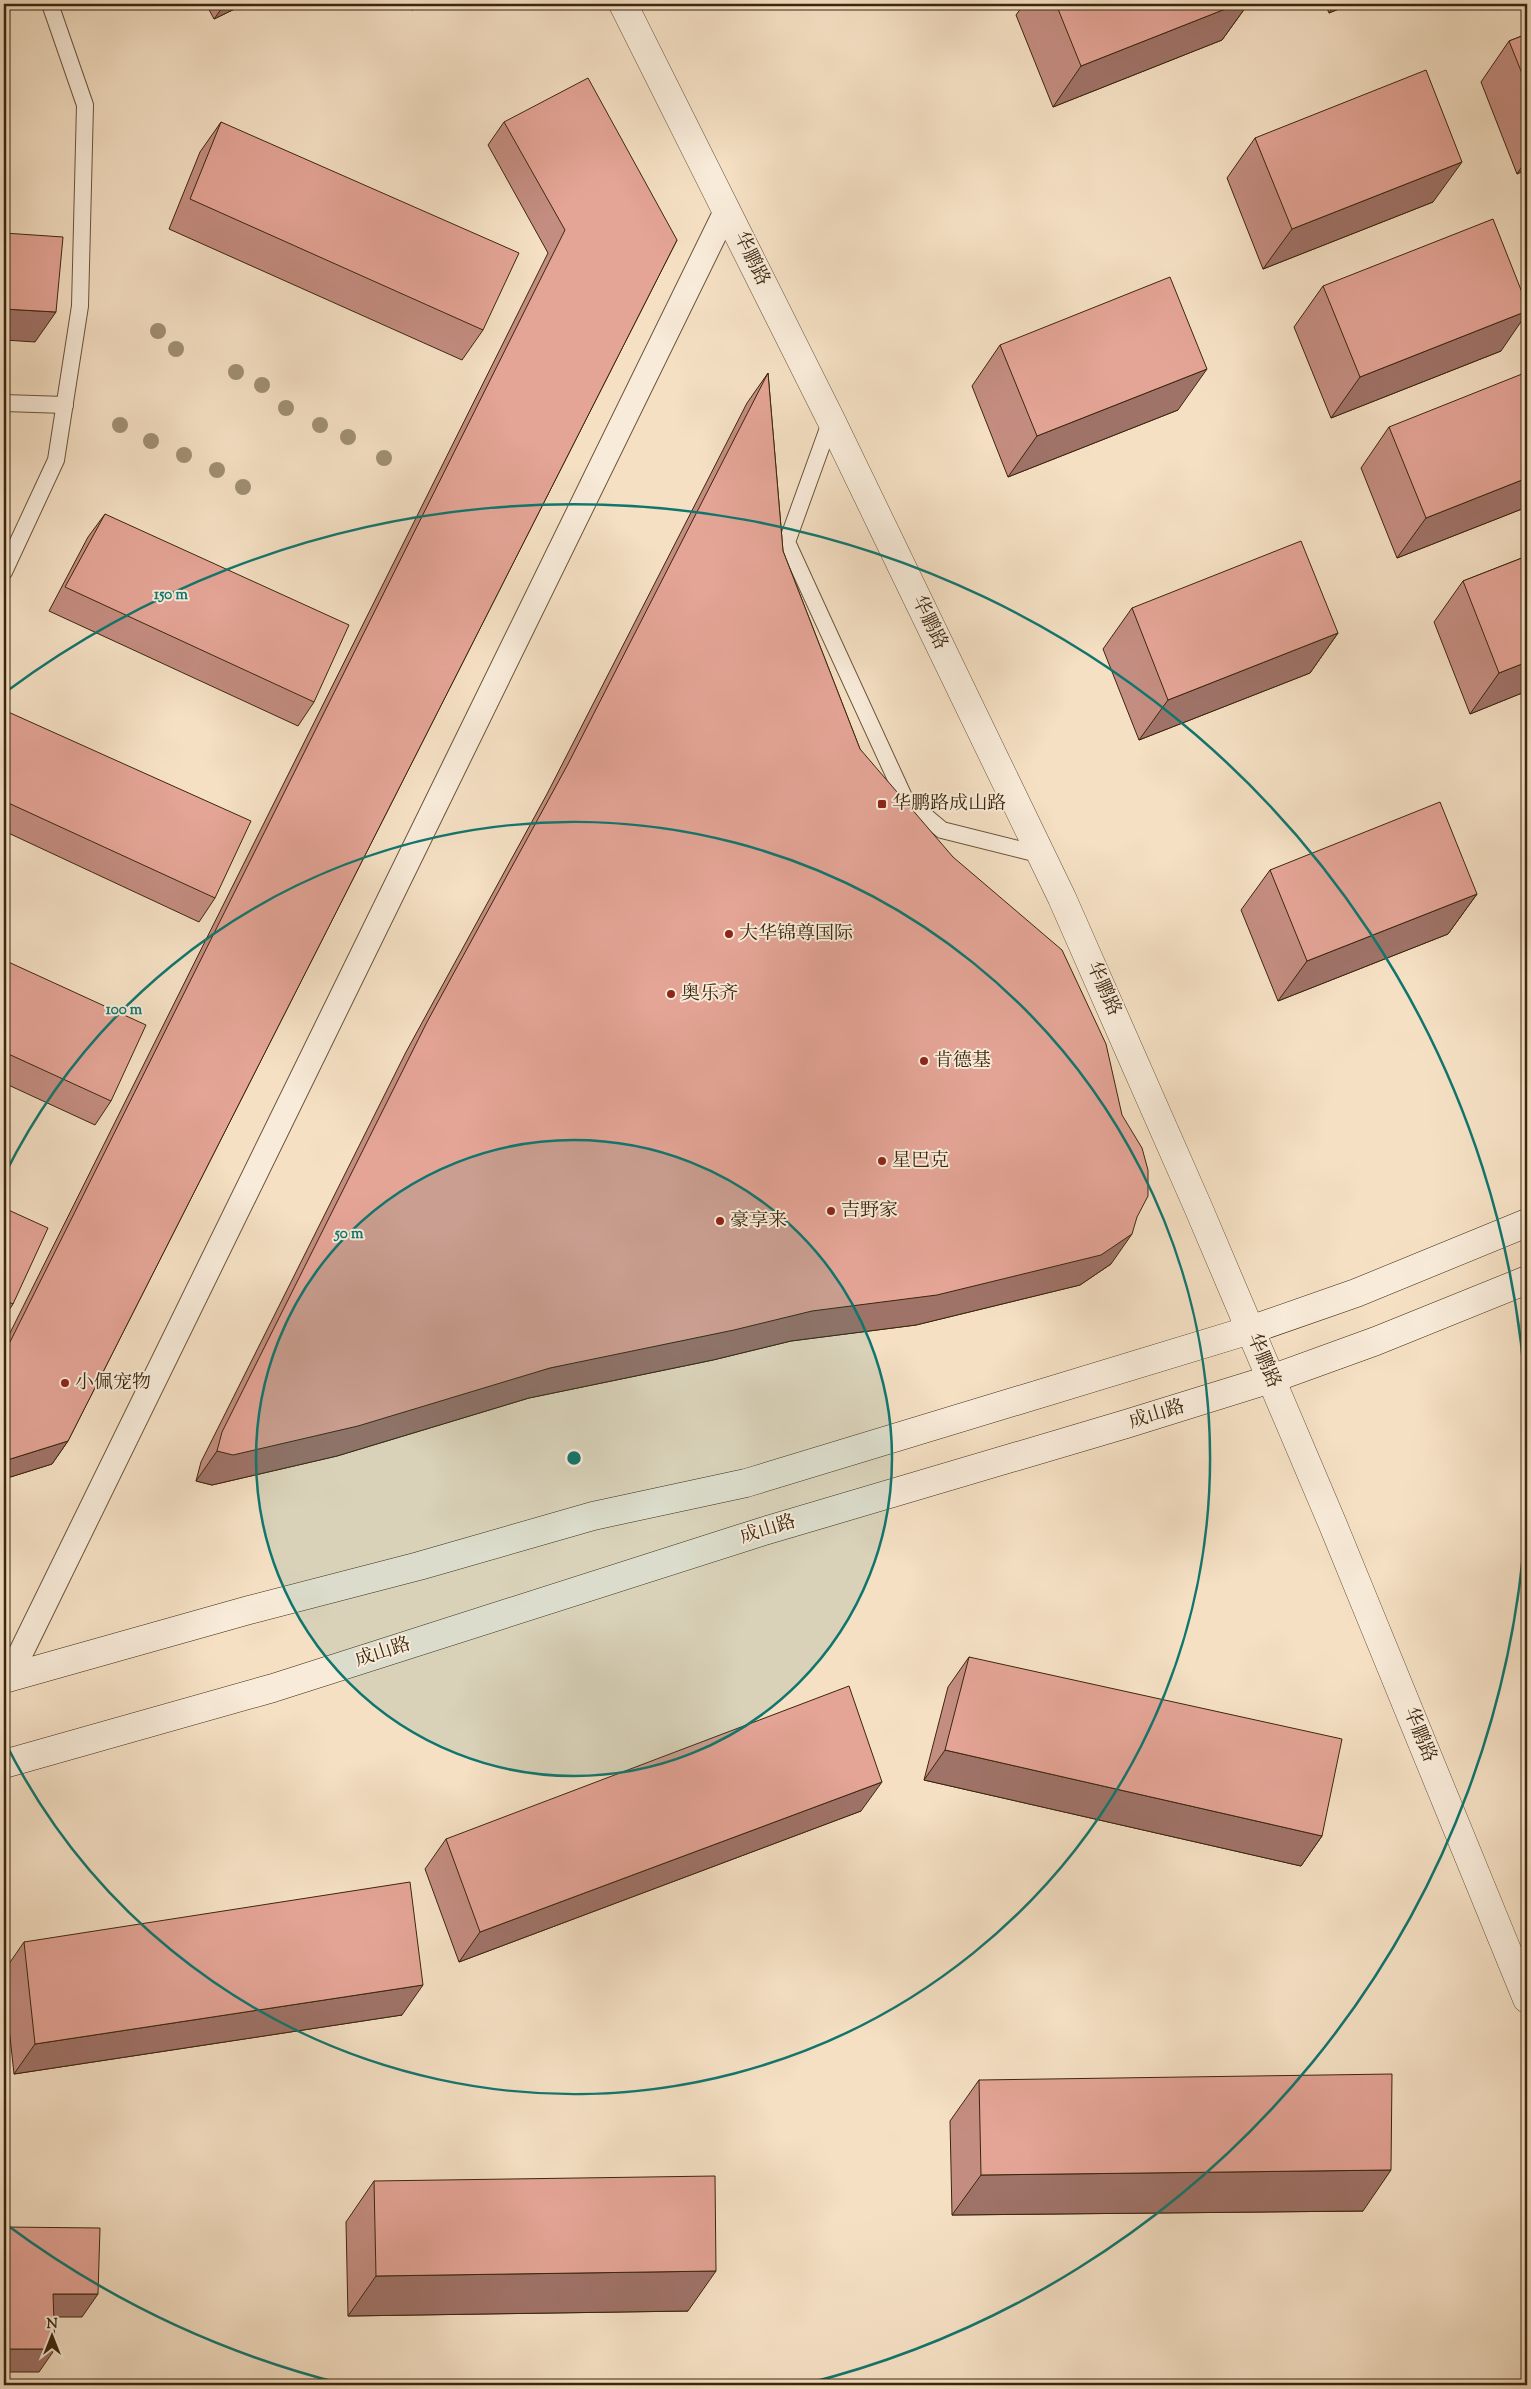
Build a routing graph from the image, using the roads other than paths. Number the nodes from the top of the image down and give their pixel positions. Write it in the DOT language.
graph roads {
  1 [pos="50,4"];
  2 [pos="624,4"];
  3 [pos="727,209"];
  4 [pos="4,403"];
  5 [pos="65,405"];
  6 [pos="831,420"];
  7 [pos="4,572"];
  8 [pos="1042,855"];
  9 [pos="1527,1224"];
  10 [pos="1527,1280"];
  11 [pos="1250,1330"];
  12 [pos="1271,1379"];
  13 [pos="7,1678"];
  14 [pos="4,1764"];
  15 [pos="1527,1999"];
  1 -- 5 [label="lane"];
  2 -- 3 [label="main road, 华鹏路"];
  3 -- 6 [label="main road, 华鹏路"];
  3 -- 13 [label="street"];
  4 -- 5 [label="lane"];
  5 -- 7 [label="lane"];
  6 -- 8 [label="main road, 华鹏路"];
  6 -- 8 [label="lane"];
  8 -- 11 [label="main road, 华鹏路"];
  9 -- 11 [label="main road"];
  10 -- 12 [label="main road, 成山路"];
  11 -- 12 [label="main road, 华鹏路"];
  11 -- 13 [label="main road"];
  12 -- 14 [label="main road, 成山路"];
  12 -- 15 [label="main road, 华鹏路"];
}
